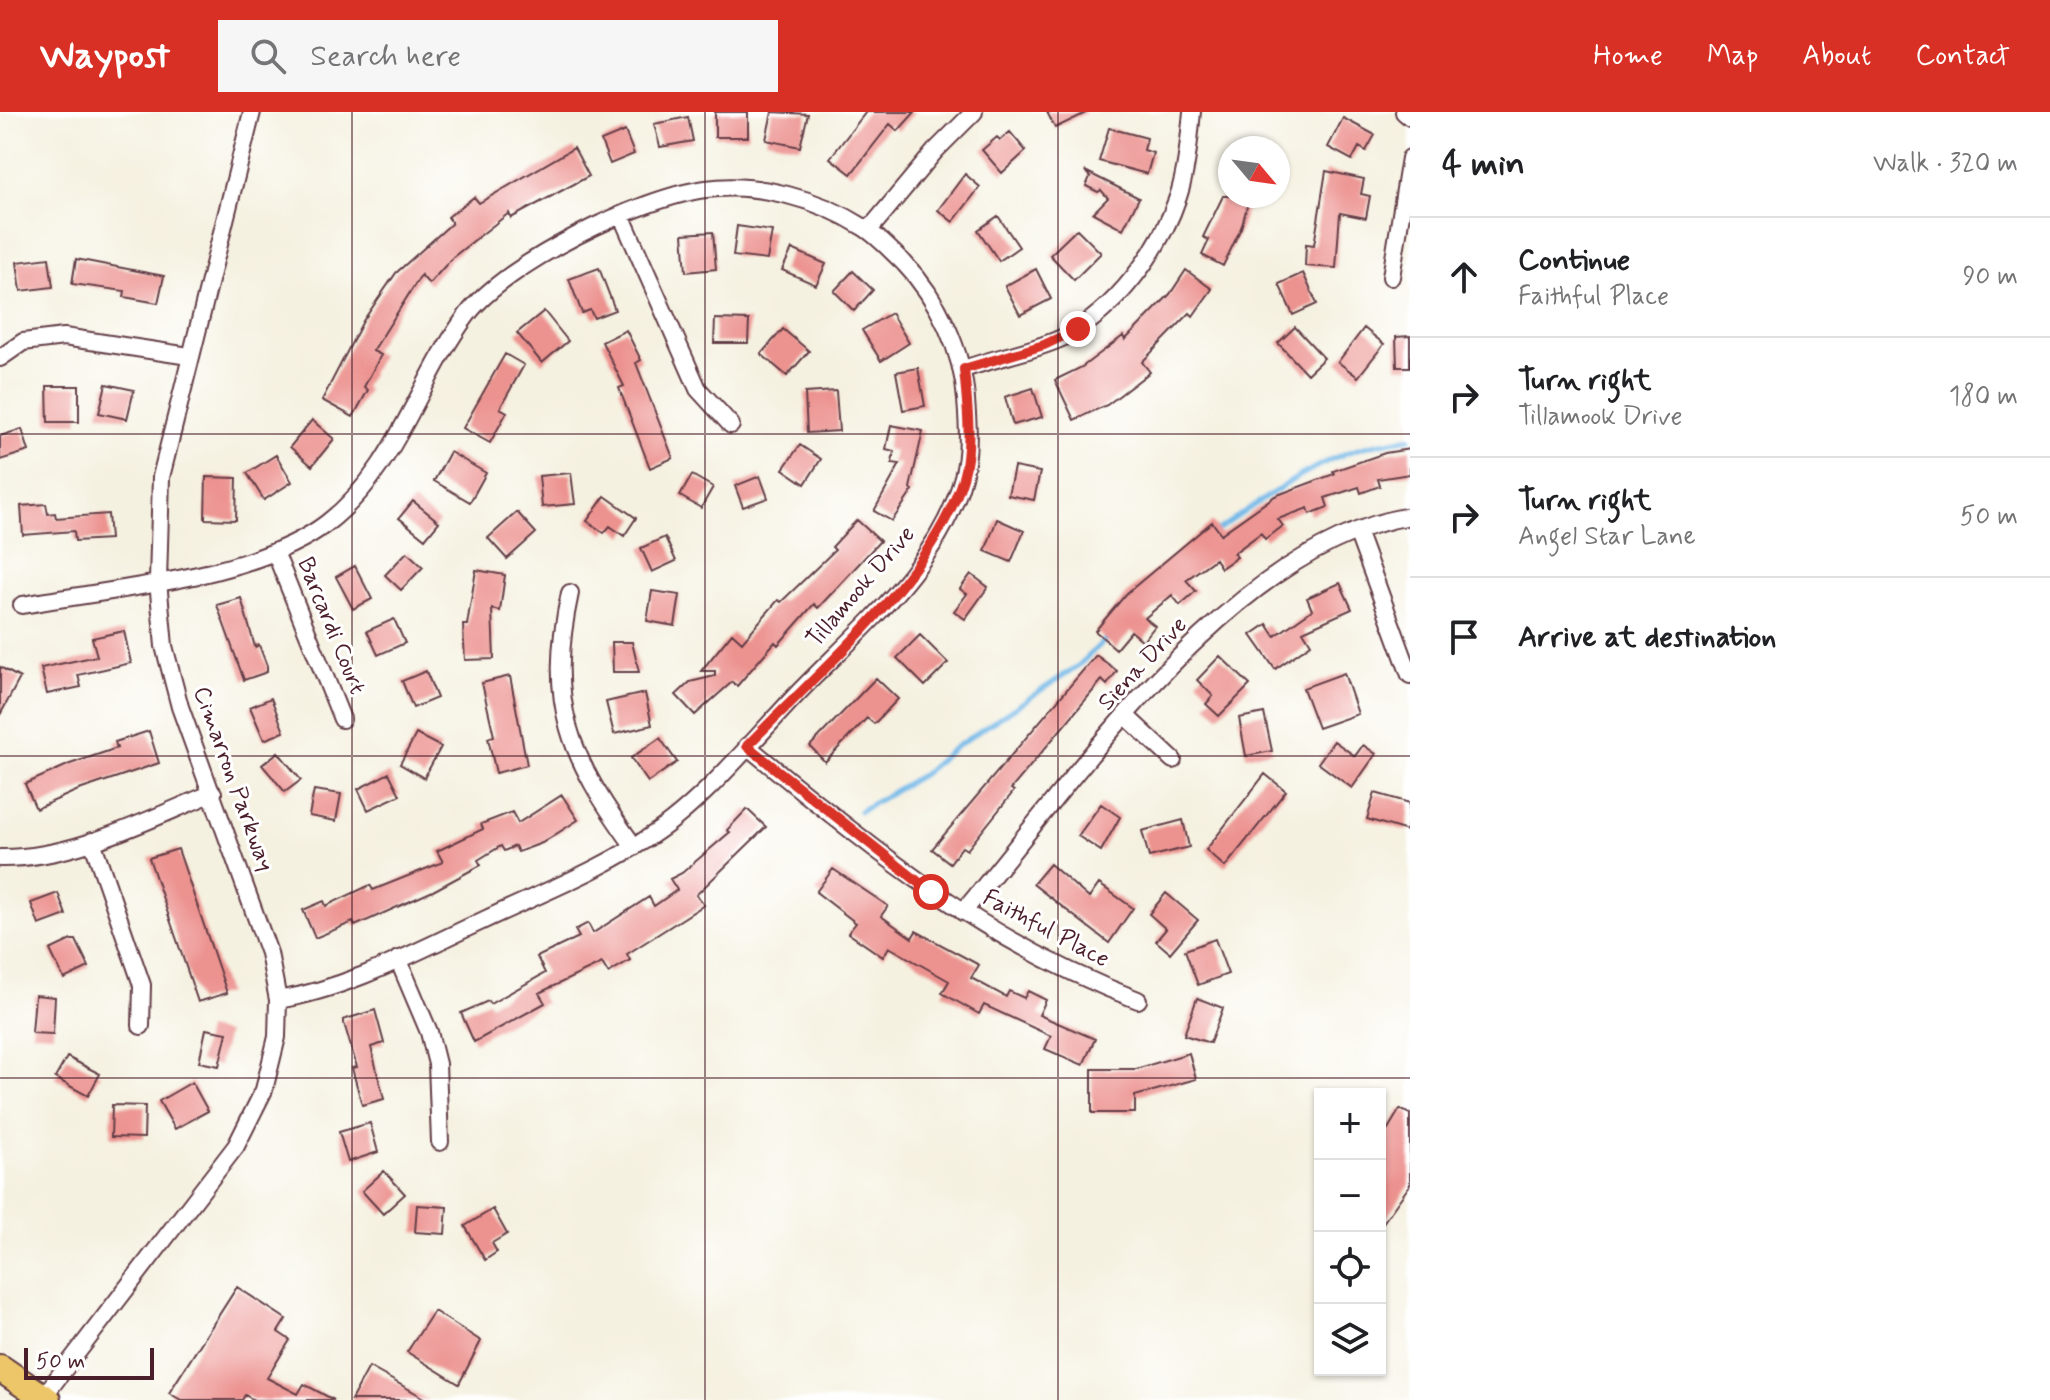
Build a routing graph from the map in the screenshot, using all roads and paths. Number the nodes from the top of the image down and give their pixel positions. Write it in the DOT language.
graph roads {
  1 [pos="252,112"];
  2 [pos="974,112"];
  3 [pos="1192,112"];
  4 [pos="1404,112"];
  5 [pos="1410,117"];
  6 [pos="1410,158"];
  7 [pos="622,217"];
  8 [pos="869,230"];
  9 [pos="1391,277"];
  10 [pos="189,356"];
  11 [pos="0,358"];
  12 [pos="964,369"];
  13 [pos="731,425"];
  14 [pos="1410,516"];
  15 [pos="1357,531"];
  16 [pos="275,552"];
  17 [pos="158,581"];
  18 [pos="570,593"];
  19 [pos="22,605"];
  20 [pos="1410,675"];
  21 [pos="1126,716"];
  22 [pos="342,719"];
  23 [pos="747,746"];
  24 [pos="1173,760"];
  25 [pos="213,793"];
  26 [pos="92,841"];
  27 [pos="633,845"];
  28 [pos="0,858"];
  29 [pos="963,912"];
  30 [pos="398,959"];
  31 [pos="278,1000"];
  32 [pos="1138,1000"];
  33 [pos="141,1026"];
  34 [pos="440,1142"];
  35 [pos="0,1368"];
  36 [pos="45,1399"];
  1 -- 10 [label="street, Cimarron Parkway"];
  2 -- 8 [label="street"];
  3 -- 12 [label="street"];
  4 -- 5 [label="street"];
  6 -- 9 [label="street"];
  7 -- 8 [label="street, Tillamook Drive"];
  7 -- 13 [label="street"];
  7 -- 16 [label="street, Tillamook Drive"];
  8 -- 12 [label="street, Tillamook Drive"];
  10 -- 11 [label="street"];
  10 -- 17 [label="street, Cimarron Parkway"];
  12 -- 23 [label="street, Tillamook Drive"];
  14 -- 15 [label="street, Siena Drive"];
  15 -- 20 [label="street"];
  15 -- 21 [label="street, Siena Drive"];
  16 -- 17 [label="street, Tillamook Drive"];
  16 -- 22 [label="street, Barcardi Court"];
  17 -- 19 [label="street, Tillamook Drive"];
  17 -- 25 [label="street, Cimarron Parkway"];
  18 -- 27 [label="street"];
  21 -- 24 [label="street"];
  21 -- 29 [label="street, Siena Drive"];
  23 -- 27 [label="street, Tillamook Drive"];
  23 -- 29 [label="street, Faithful Place"];
  25 -- 26 [label="street"];
  25 -- 31 [label="street, Cimarron Parkway"];
  26 -- 28 [label="street"];
  26 -- 33 [label="street"];
  27 -- 30 [label="street, Tillamook Drive"];
  29 -- 32 [label="street, Faithful Place"];
  30 -- 31 [label="street, Tillamook Drive"];
  30 -- 34 [label="street"];
  31 -- 36 [label="street, Cimarron Parkway"];
  35 -- 36 [label="main road"];
}
